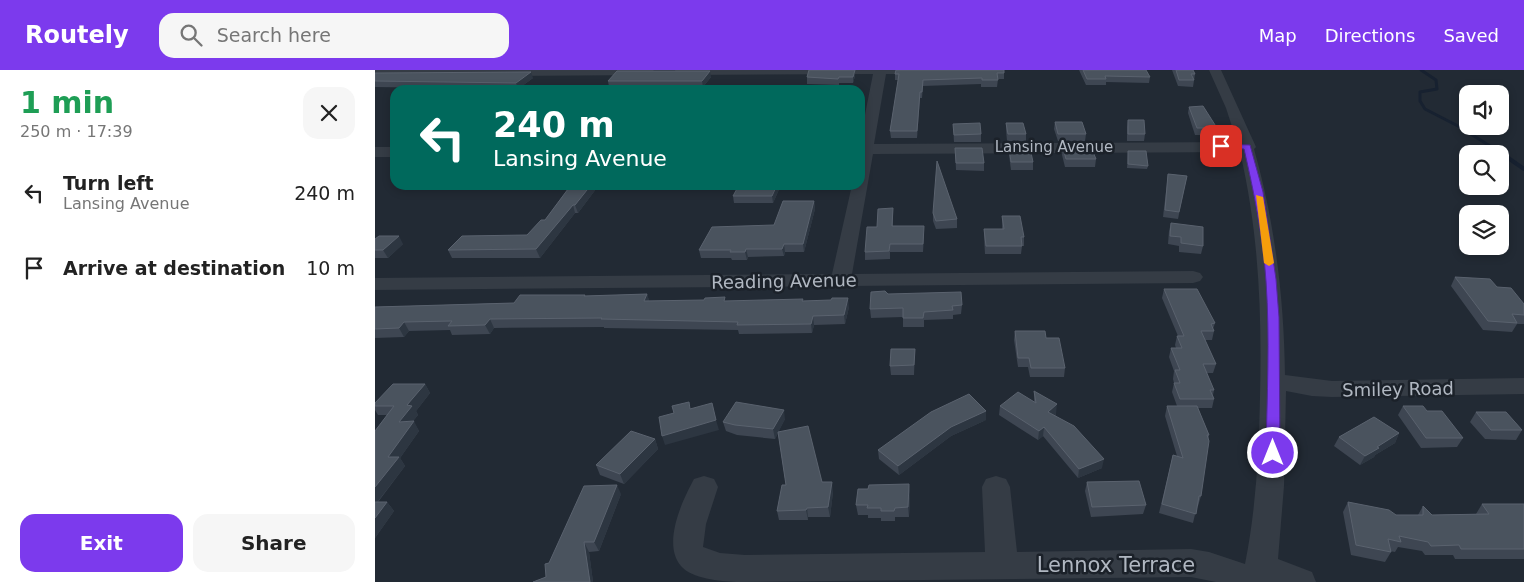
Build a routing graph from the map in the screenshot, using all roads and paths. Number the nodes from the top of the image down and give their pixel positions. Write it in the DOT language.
graph roads {
  1 [pos="880,70"];
  2 [pos="957,70"];
  3 [pos="1215,70"];
  4 [pos="375,73"];
  5 [pos="865,140"];
  6 [pos="1247,147"];
  7 [pos="865,149"];
  8 [pos="375,152"];
  9 [pos="390,152"];
  10 [pos="859,190"];
  11 [pos="1193,277"];
  12 [pos="841,280"];
  13 [pos="375,284"];
  14 [pos="1273,381"];
  15 [pos="1524,386"];
  16 [pos="996,486"];
  17 [pos="704,487"];
  18 [pos="1001,565"];
  19 [pos="1259,574"];
  20 [pos="1300,582"];
  1 -- 2 [label="street"];
  1 -- 4 [label="street"];
  1 -- 5 [label="street"];
  3 -- 6 [label="street"];
  6 -- 7 [label="street, Lansing Avenue"];
  6 -- 14 [label="street"];
  8 -- 9 [label="street"];
  10 -- 12 [label="street"];
  11 -- 12 [label="street, Reading Avenue"];
  12 -- 13 [label="street, Reading Avenue"];
  14 -- 15 [label="street, Smiley Road"];
  14 -- 19 [label="street"];
  16 -- 18 [label="street"];
  17 -- 18 [label="street, Lennox Terrace"];
  18 -- 19 [label="street, Lennox Terrace"];
  19 -- 20 [label="street, Lennox Terrace"];
}
